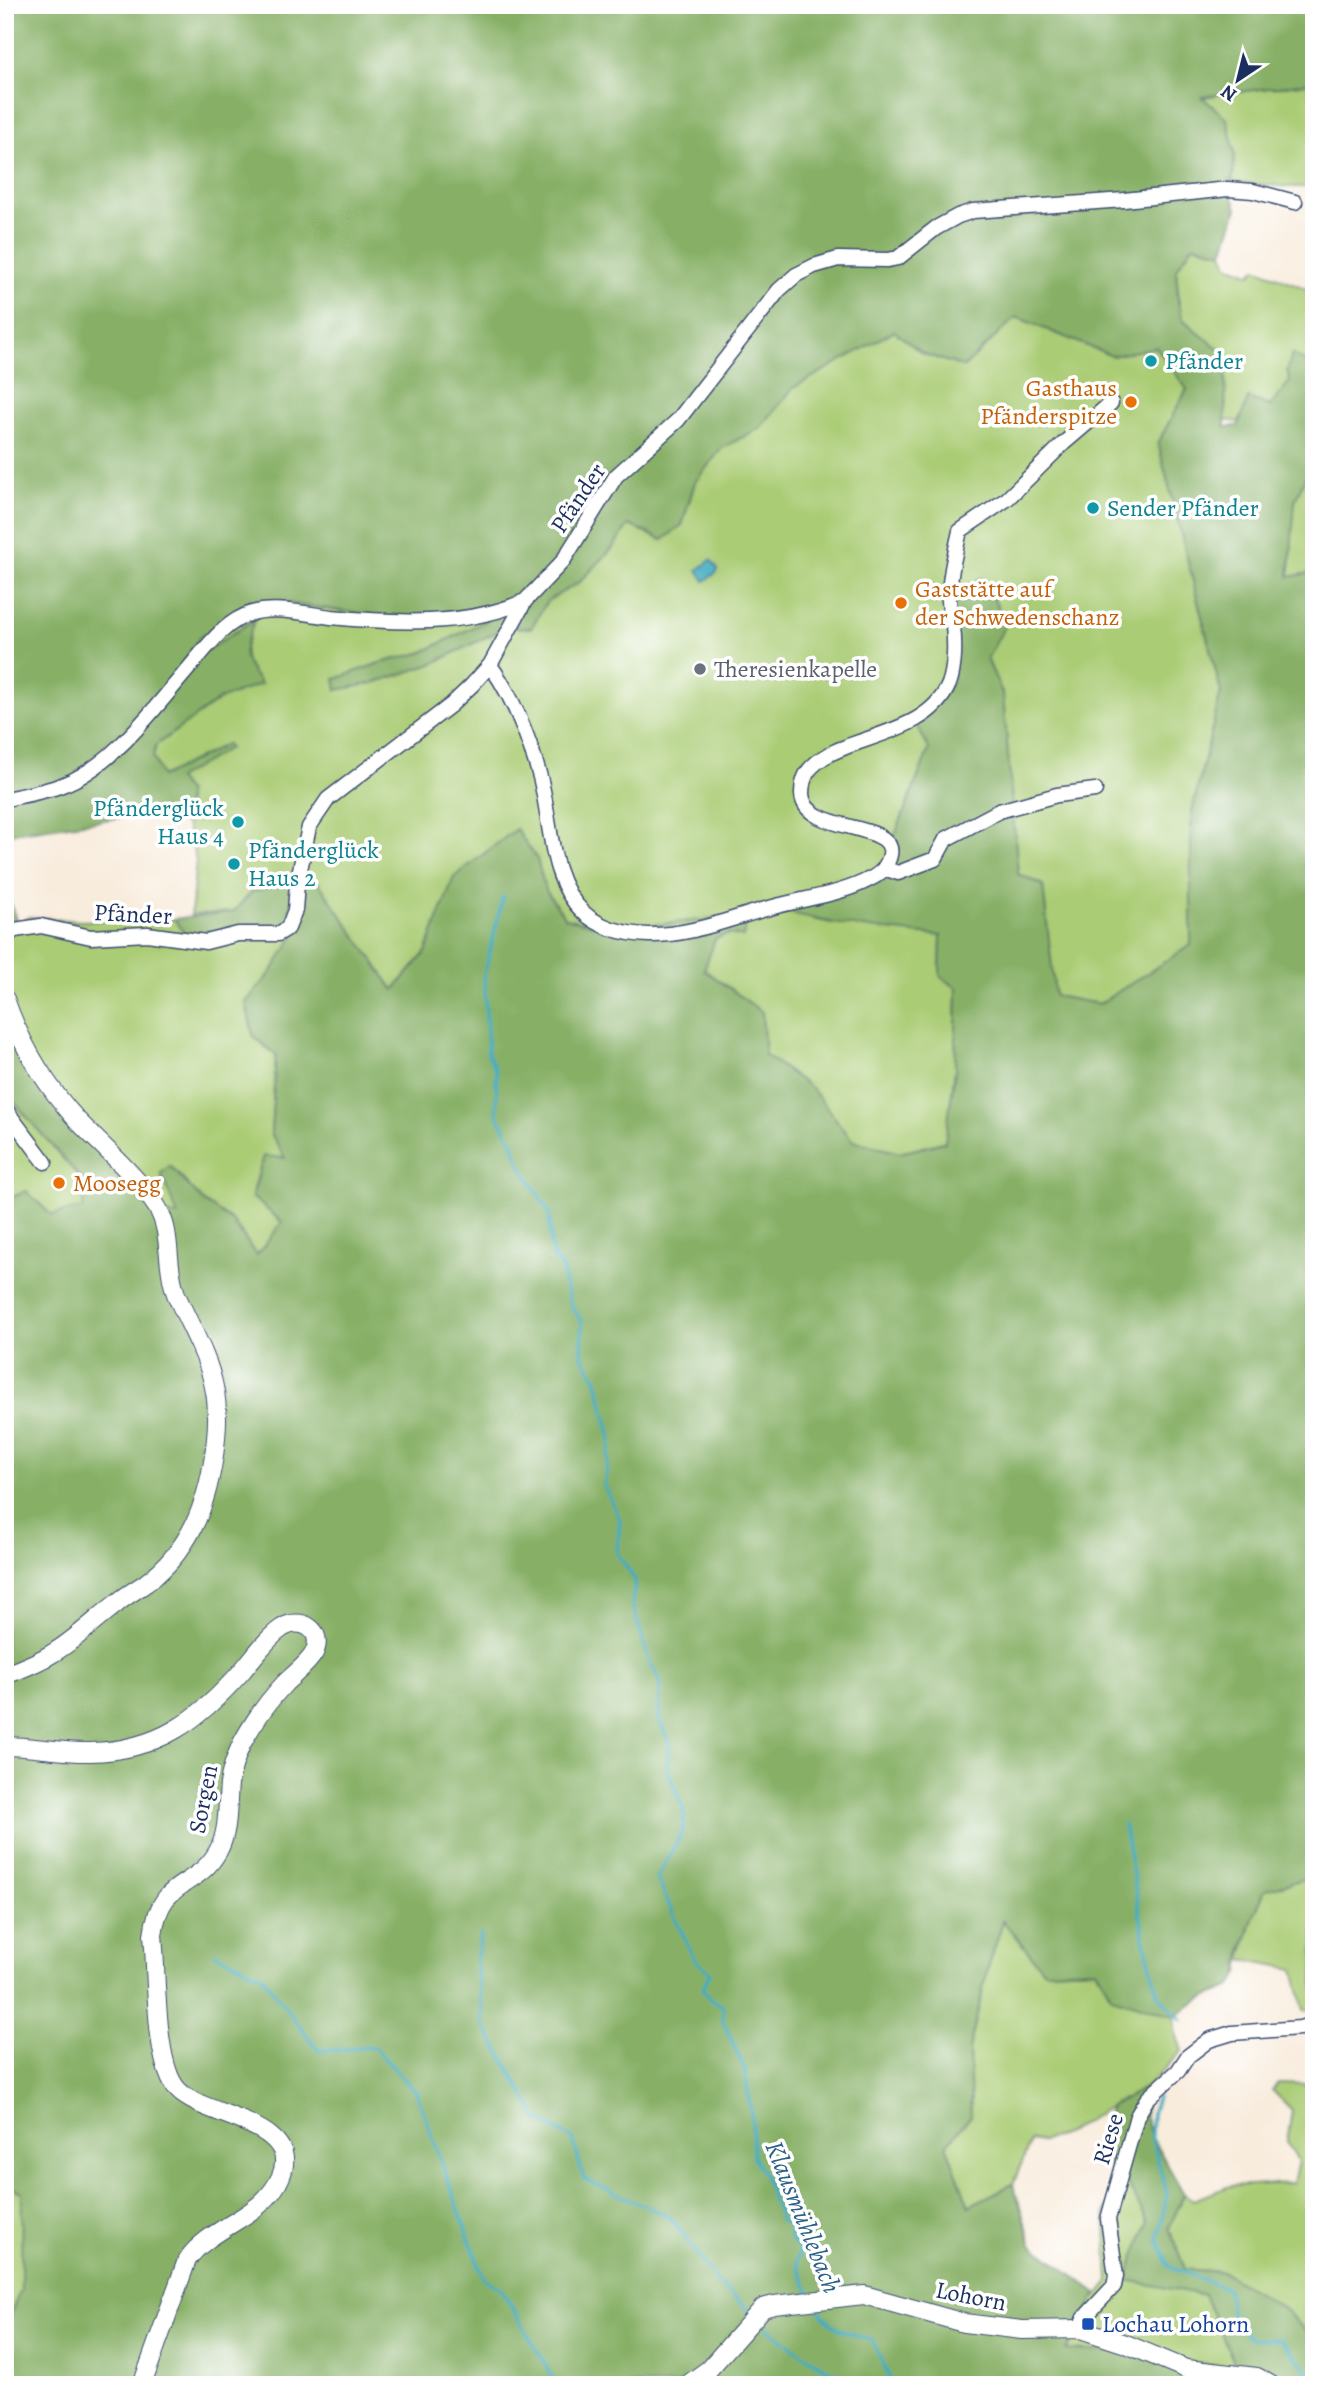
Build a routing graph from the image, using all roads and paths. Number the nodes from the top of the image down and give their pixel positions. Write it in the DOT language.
graph roads {
  1 [pos="1295,202"];
  2 [pos="1111,403"];
  3 [pos="525,601"];
  4 [pos="490,665"];
  5 [pos="1095,790"];
  6 [pos="5,799"];
  7 [pos="884,868"];
  8 [pos="5,936"];
  9 [pos="5,999"];
  10 [pos="5,1109"];
  11 [pos="45,1162"];
  12 [pos="5,1675"];
  13 [pos="5,1746"];
  14 [pos="1314,2024"];
  15 [pos="1080,2329"];
  16 [pos="142,2385"];
  17 [pos="687,2385"];
  18 [pos="1272,2385"];
  1 -- 3 [label="street, Pfänder"];
  2 -- 7 [label="street"];
  3 -- 4 [label="street, Pfänder"];
  3 -- 6 [label="street, Pfänder"];
  4 -- 7 [label="street"];
  4 -- 8 [label="street, Pfänder"];
  5 -- 7 [label="street"];
  9 -- 12 [label="street"];
  10 -- 11 [label="street"];
  13 -- 16 [label="street, Sorgen"];
  14 -- 15 [label="street, Riese"];
  15 -- 17 [label="street, Lohorn"];
  15 -- 18 [label="street, Lohorn"];
}
